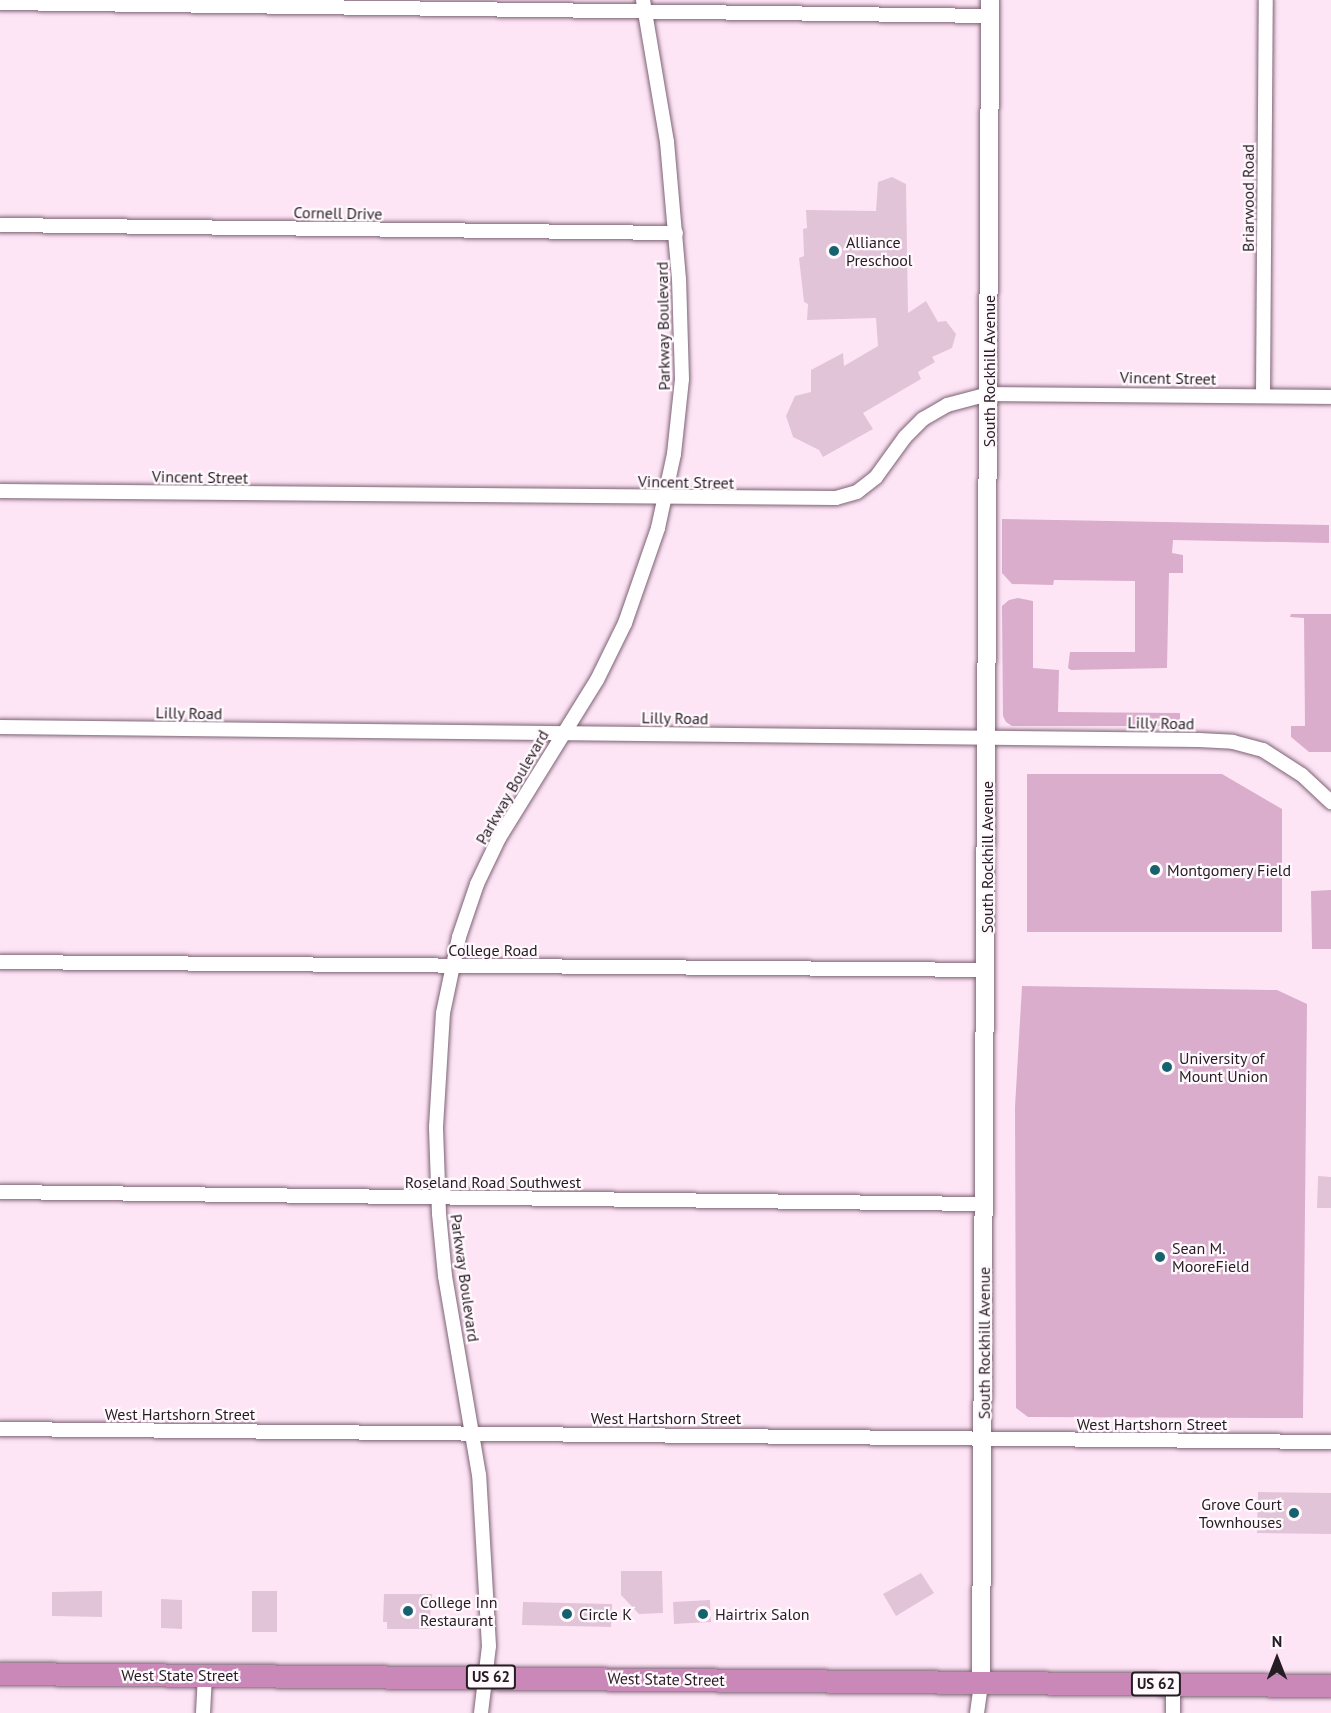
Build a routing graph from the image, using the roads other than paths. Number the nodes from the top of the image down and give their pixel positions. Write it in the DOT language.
graph roads {
  1 [pos="1266,0"];
  2 [pos="0,3"];
  3 [pos="645,5"];
  4 [pos="990,8"];
  5 [pos="0,225"];
  6 [pos="676,233"];
  7 [pos="989,394"];
  8 [pos="1263,396"];
  9 [pos="1331,397"];
  10 [pos="0,491"];
  11 [pos="666,498"];
  12 [pos="0,728"];
  13 [pos="562,734"];
  14 [pos="987,738"];
  15 [pos="1331,802"];
  16 [pos="0,962"];
  17 [pos="452,967"];
  18 [pos="986,970"];
  19 [pos="0,1192"];
  20 [pos="438,1198"];
  21 [pos="986,1204"];
  22 [pos="0,1429"];
  23 [pos="473,1432"];
  24 [pos="984,1439"];
  25 [pos="1331,1442"];
  26 [pos="0,1674"];
  27 [pos="206,1676"];
  28 [pos="487,1677"];
  29 [pos="981,1683"];
  30 [pos="1173,1684"];
  31 [pos="1331,1686"];
  32 [pos="203,1713"];
  33 [pos="481,1713"];
  34 [pos="977,1713"];
  35 [pos="1173,1713"];
  1 -- 8 [label="street, Briarwood Road"];
  2 -- 3 [label="street"];
  3 -- 4 [label="street"];
  3 -- 6 [label="street, Parkway Boulevard"];
  4 -- 7 [label="street, South Rockhill Avenue"];
  5 -- 6 [label="street, Cornell Drive"];
  6 -- 11 [label="street, Parkway Boulevard"];
  7 -- 8 [label="street, Vincent Street"];
  7 -- 11 [label="street, Vincent Street"];
  7 -- 14 [label="street, South Rockhill Avenue"];
  8 -- 9 [label="street, Vincent Street"];
  10 -- 11 [label="street, Vincent Street"];
  11 -- 13 [label="street, Parkway Boulevard"];
  12 -- 13 [label="street, Lilly Road"];
  13 -- 14 [label="street, Lilly Road"];
  13 -- 17 [label="street, Parkway Boulevard"];
  14 -- 15 [label="street, Lilly Road"];
  14 -- 18 [label="street, South Rockhill Avenue"];
  16 -- 17 [label="street, College Road"];
  17 -- 18 [label="street, College Road"];
  17 -- 20 [label="street, Parkway Boulevard"];
  18 -- 21 [label="street, South Rockhill Avenue"];
  19 -- 20 [label="street, Roseland Road Southwest"];
  20 -- 21 [label="street, Roseland Road Southwest"];
  20 -- 23 [label="street, Parkway Boulevard"];
  21 -- 24 [label="street, South Rockhill Avenue"];
  22 -- 23 [label="street, West Hartshorn Street"];
  23 -- 24 [label="street, West Hartshorn Street"];
  23 -- 28 [label="street, Parkway Boulevard"];
  24 -- 25 [label="street, West Hartshorn Street"];
  24 -- 29 [label="street, South Rockhill Avenue"];
  26 -- 27 [label="highway, West State Street / US 62"];
  27 -- 28 [label="highway, West State Street / US 62"];
  27 -- 32 [label="street"];
  28 -- 29 [label="highway, West State Street / US 62"];
  28 -- 33 [label="street, Parkway Boulevard"];
  29 -- 30 [label="highway, West State Street / US 62"];
  29 -- 34 [label="street, South Rockhill Avenue"];
  30 -- 31 [label="highway, West State Street / US 62"];
  30 -- 35 [label="street"];
}
